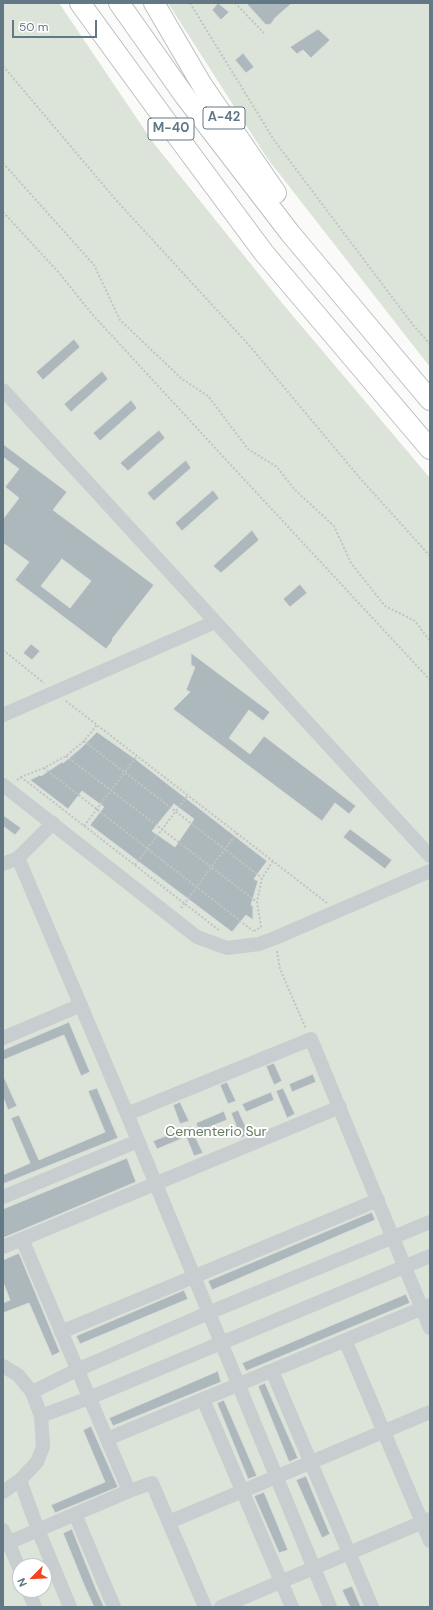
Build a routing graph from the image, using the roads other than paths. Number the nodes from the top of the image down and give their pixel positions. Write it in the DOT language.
graph roads {
  1 [pos="80,3"];
  2 [pos="119,3"];
  3 [pos="154,3"];
  4 [pos="290,233"];
  5 [pos="3,390"];
  6 [pos="430,400"];
  7 [pos="430,449"];
  8 [pos="215,622"];
  9 [pos="3,715"];
  10 [pos="5,787"];
  11 [pos="53,823"];
  12 [pos="430,856"];
  13 [pos="18,858"];
  14 [pos="3,864"];
  15 [pos="430,871"];
  16 [pos="81,1005"];
  17 [pos="3,1038"];
  18 [pos="340,1108"];
  19 [pos="127,1114"];
  20 [pos="138,1141"];
  21 [pos="156,1184"];
  22 [pos="3,1197"];
  23 [pos="378,1200"];
  24 [pos="430,1222"];
  25 [pos="394,1238"];
  26 [pos="22,1240"];
  27 [pos="3,1247"];
  28 [pos="430,1256"];
  29 [pos="405,1267"];
  30 [pos="194,1277"];
  31 [pos="426,1306"];
  32 [pos="208,1313"];
  33 [pos="430,1328"];
  34 [pos="61,1332"];
  35 [pos="344,1340"];
  36 [pos="221,1342"];
  37 [pos="3,1366"];
  38 [pos="77,1370"];
  39 [pos="272,1371"];
  40 [pos="238,1384"];
  41 [pos="32,1392"];
  42 [pos="89,1398"];
  43 [pos="203,1399"];
  44 [pos="430,1412"];
  45 [pos="41,1416"];
  46 [pos="384,1432"];
  47 [pos="107,1439"];
  48 [pos="310,1463"];
  49 [pos="276,1477"];
  50 [pos="20,1480"];
  51 [pos="129,1491"];
  52 [pos="242,1491"];
  53 [pos="3,1492"];
  54 [pos="75,1514"];
  55 [pos="426,1521"];
  56 [pos="169,1522"];
  57 [pos="38,1530"];
  58 [pos="5,1539"];
  59 [pos="430,1541"];
  60 [pos="349,1553"];
  61 [pos="14,1558"];
  62 [pos="314,1568"];
  63 [pos="281,1582"];
  64 [pos="70,1607"];
  65 [pos="114,1607"];
  66 [pos="205,1607"];
  67 [pos="220,1607"];
  68 [pos="292,1607"];
  69 [pos="330,1607"];
  70 [pos="372,1607"];
  1 -- 7 [label="highway, M-40"];
  2 -- 4 [label="highway, M-40"];
  3 -- 4 [label="highway, A-42"];
  4 -- 6 [label="highway, M-40"];
  5 -- 8 [label="lane"];
  8 -- 9 [label="lane"];
  8 -- 12 [label="lane"];
  10 -- 11 [label="lane"];
  11 -- 13 [label="lane"];
  11 -- 15 [label="lane"];
  13 -- 14 [label="lane"];
  13 -- 16 [label="lane"];
  16 -- 17 [label="lane"];
  16 -- 19 [label="lane"];
  18 -- 19 [label="lane"];
  18 -- 21 [label="lane"];
  18 -- 23 [label="lane"];
  19 -- 20 [label="lane"];
  20 -- 21 [label="lane"];
  20 -- 22 [label="lane"];
  21 -- 26 [label="lane"];
  21 -- 30 [label="lane"];
  23 -- 25 [label="lane"];
  23 -- 30 [label="lane"];
  24 -- 25 [label="lane"];
  25 -- 29 [label="lane"];
  25 -- 32 [label="lane"];
  26 -- 27 [label="lane"];
  26 -- 34 [label="lane"];
  28 -- 29 [label="lane"];
  29 -- 31 [label="lane"];
  29 -- 36 [label="lane"];
  30 -- 32 [label="lane"];
  30 -- 34 [label="lane"];
  31 -- 33 [label="lane"];
  31 -- 35 [label="lane"];
  32 -- 36 [label="lane"];
  32 -- 38 [label="lane"];
  34 -- 38 [label="lane"];
  35 -- 39 [label="lane"];
  35 -- 46 [label="lane"];
  36 -- 40 [label="lane"];
  36 -- 42 [label="lane"];
  37 -- 41 [label="lane"];
  38 -- 41 [label="lane"];
  38 -- 42 [label="lane"];
  39 -- 40 [label="lane"];
  39 -- 48 [label="lane"];
  40 -- 43 [label="lane"];
  40 -- 49 [label="lane"];
  41 -- 45 [label="lane"];
  42 -- 45 [label="lane"];
  42 -- 47 [label="lane"];
  43 -- 47 [label="lane"];
  43 -- 52 [label="lane"];
  44 -- 46 [label="lane"];
  45 -- 50 [label="lane"];
  46 -- 48 [label="lane"];
  46 -- 55 [label="lane"];
  47 -- 51 [label="lane"];
  48 -- 49 [label="lane"];
  48 -- 60 [label="lane"];
  49 -- 52 [label="lane"];
  49 -- 62 [label="lane"];
  50 -- 53 [label="lane"];
  50 -- 57 [label="lane"];
  51 -- 54 [label="lane"];
  51 -- 56 [label="lane"];
  52 -- 56 [label="lane"];
  52 -- 63 [label="lane"];
  54 -- 57 [label="lane"];
  54 -- 65 [label="lane"];
  55 -- 59 [label="lane"];
  55 -- 60 [label="lane"];
  56 -- 66 [label="lane"];
  57 -- 58 [label="lane"];
  57 -- 64 [label="lane"];
  58 -- 61 [label="lane"];
  60 -- 62 [label="lane"];
  60 -- 70 [label="lane"];
  62 -- 63 [label="lane"];
  62 -- 69 [label="lane"];
  63 -- 67 [label="lane"];
  63 -- 68 [label="lane"];
}
